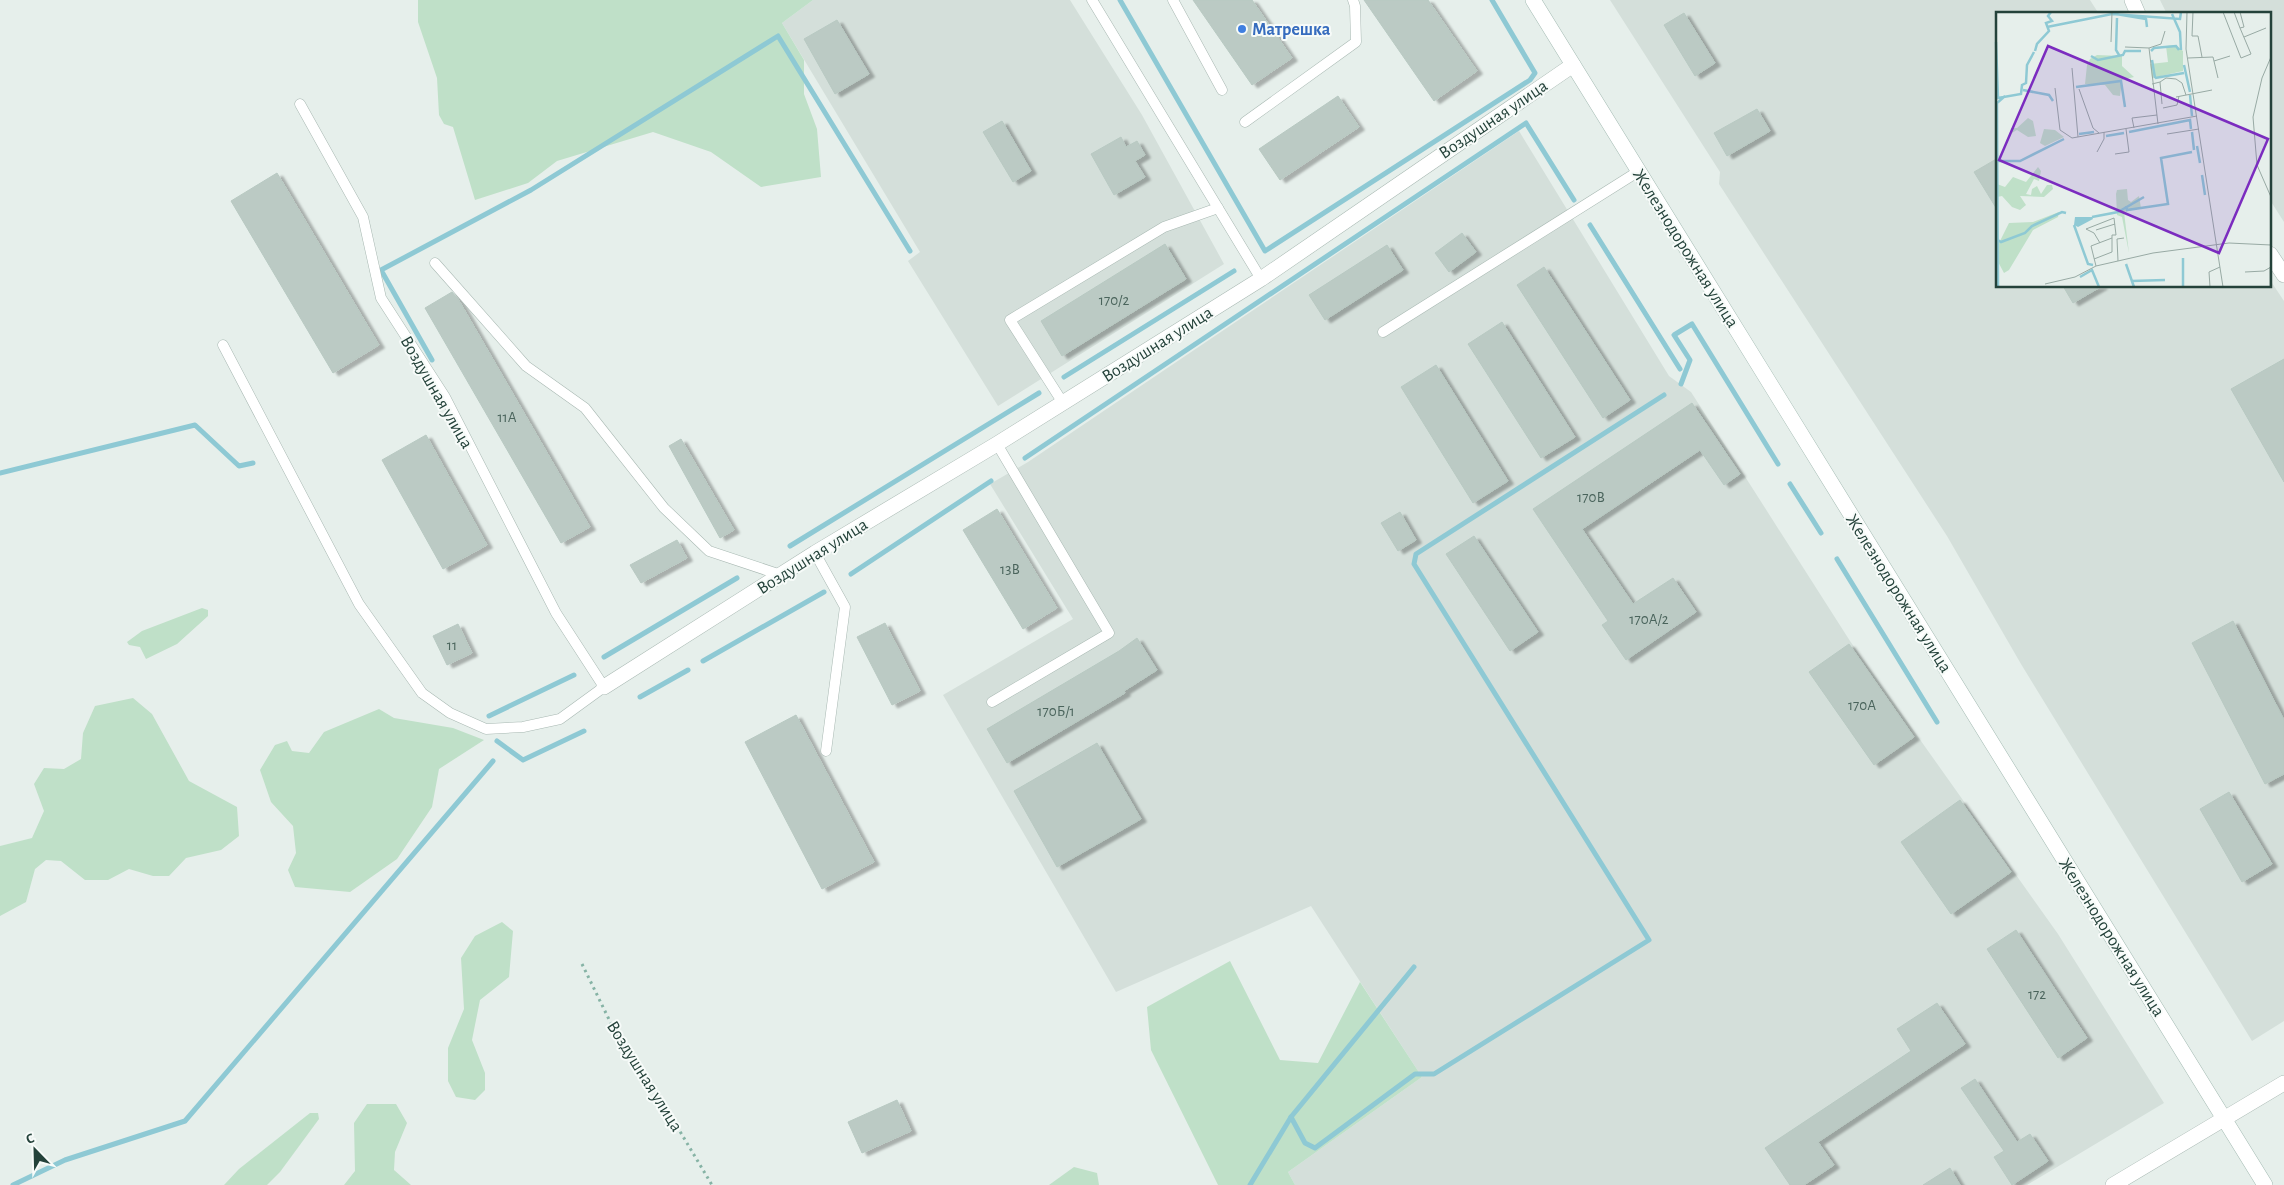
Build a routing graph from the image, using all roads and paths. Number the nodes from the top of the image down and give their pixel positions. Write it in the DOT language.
graph roads {
  1 [pos="1092,0"];
  2 [pos="1173,0"];
  3 [pos="1354,0"];
  4 [pos="1533,0"];
  5 [pos="2132,0"];
  6 [pos="2137,12"];
  7 [pos="1573,65"];
  8 [pos="1222,90"];
  9 [pos="300,104"];
  10 [pos="1246,122"];
  11 [pos="1639,171"];
  12 [pos="1218,208"];
  13 [pos="2272,257"];
  14 [pos="435,263"];
  15 [pos="2284,275"];
  16 [pos="1261,279"];
  17 [pos="1382,332"];
  18 [pos="223,345"];
  19 [pos="1063,403"];
  20 [pos="997,444"];
  21 [pos="815,553"];
  22 [pos="781,574"];
  23 [pos="604,687"];
  24 [pos="992,702"];
  25 [pos="826,751"];
  26 [pos="582,964"];
  27 [pos="2284,1083"];
  28 [pos="2224,1120"];
  29 [pos="712,1185"];
  30 [pos="2113,1185"];
  31 [pos="2265,1185"];
  1 -- 12 [label="lane"];
  2 -- 8 [label="lane"];
  3 -- 10 [label="lane"];
  4 -- 7 [label="street, Железнодорожная улица"];
  5 -- 6 [label="street"];
  7 -- 11 [label="street, Железнодорожная улица"];
  7 -- 16 [label="street, Воздушная улица"];
  9 -- 23 [label="lane, Воздушная улица"];
  11 -- 17 [label="lane"];
  11 -- 28 [label="street, Железнодорожная улица"];
  12 -- 16 [label="lane"];
  12 -- 19 [label="lane"];
  13 -- 15 [label="street"];
  14 -- 22 [label="lane"];
  16 -- 19 [label="street, Воздушная улица"];
  18 -- 23 [label="lane"];
  19 -- 20 [label="street, Воздушная улица"];
  20 -- 21 [label="street, Воздушная улица"];
  20 -- 24 [label="lane"];
  21 -- 22 [label="street, Воздушная улица"];
  21 -- 25 [label="lane"];
  22 -- 23 [label="street, Воздушная улица"];
  26 -- 29 [label="path, Воздушная улица"];
  27 -- 28 [label="street"];
  28 -- 30 [label="street"];
  28 -- 31 [label="street, Железнодорожная улица"];
}
